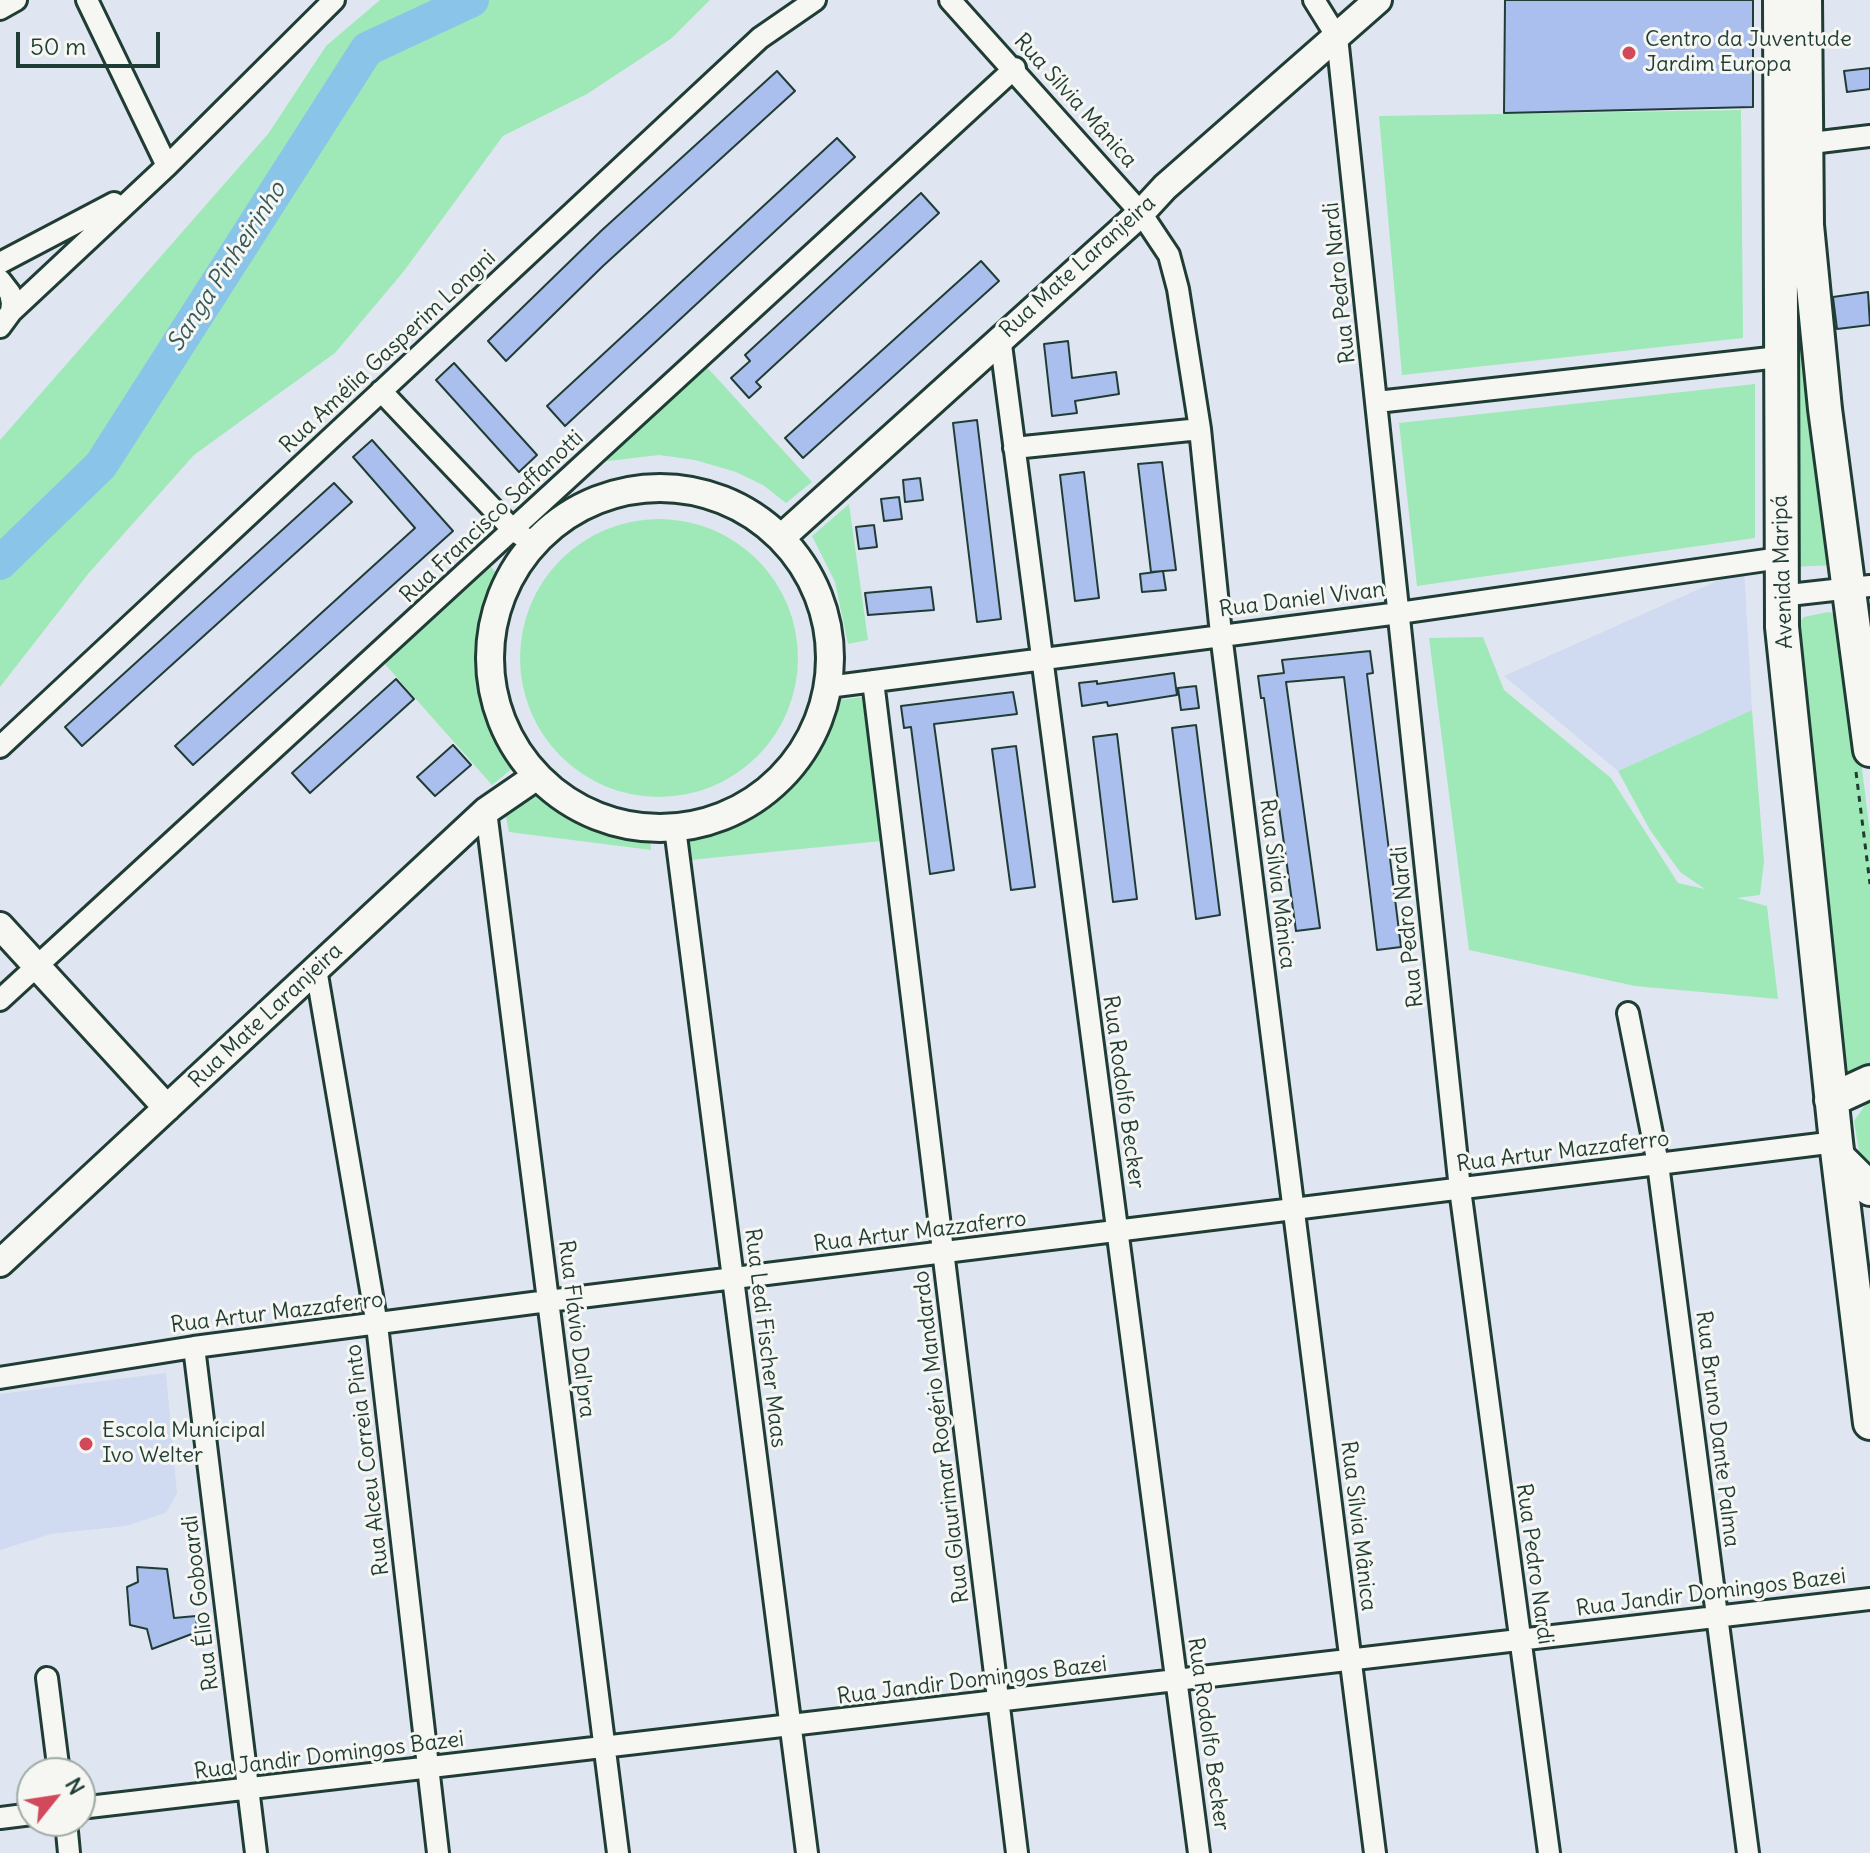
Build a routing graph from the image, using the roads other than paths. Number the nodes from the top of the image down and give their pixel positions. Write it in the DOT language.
graph roads {
  1 [pos="16,0"];
  2 [pos="87,0"];
  3 [pos="334,0"];
  4 [pos="815,0"];
  5 [pos="950,0"];
  6 [pos="1314,0"];
  7 [pos="1378,0"];
  8 [pos="1780,0"];
  9 [pos="1805,0"];
  10 [pos="0,9"];
  11 [pos="1337,37"];
  12 [pos="1015,68"];
  13 [pos="1870,136"];
  14 [pos="1793,145"];
  15 [pos="167,166"];
  16 [pos="135,192"];
  17 [pos="1141,213"];
  18 [pos="0,263"];
  19 [pos="0,280"];
  20 [pos="5,320"];
  21 [pos="1000,337"];
  22 [pos="1779,357"];
  23 [pos="381,391"];
  24 [pos="1377,402"];
  25 [pos="1200,429"];
  26 [pos="1014,448"];
  27 [pos="523,536"];
  28 [pos="781,538"];
  29 [pos="1780,558"];
  30 [pos="1859,587"];
  31 [pos="1780,596"];
  32 [pos="1399,613"];
  33 [pos="1221,634"];
  34 [pos="1042,658"];
  35 [pos="873,681"];
  36 [pos="828,687"];
  37 [pos="0,747"];
  38 [pos="1870,750"];
  39 [pos="537,776"];
  40 [pos="486,811"];
  41 [pos="675,828"];
  42 [pos="0,926"];
  43 [pos="38,967"];
  44 [pos="316,969"];
  45 [pos="0,1000"];
  46 [pos="1628,1013"];
  47 [pos="1870,1082"];
  48 [pos="1831,1100"];
  49 [pos="167,1108"];
  50 [pos="1837,1149"];
  51 [pos="1658,1164"];
  52 [pos="1460,1189"];
  53 [pos="1870,1189"];
  54 [pos="1294,1210"];
  55 [pos="1118,1232"];
  56 [pos="943,1254"];
  57 [pos="0,1263"];
  58 [pos="733,1280"];
  59 [pos="548,1301"];
  60 [pos="377,1325"];
  61 [pos="194,1347"];
  62 [pos="4,1372"];
  63 [pos="1870,1423"];
  64 [pos="1870,1599"];
  65 [pos="1717,1617"];
  66 [pos="1520,1640"];
  67 [pos="1351,1660"];
  68 [pos="47,1678"];
  69 [pos="1177,1681"];
  70 [pos="998,1702"];
  71 [pos="790,1726"];
  72 [pos="604,1746"];
  73 [pos="57,1757"];
  74 [pos="428,1769"];
  75 [pos="248,1791"];
  76 [pos="96,1806"];
  77 [pos="256,1853"];
  78 [pos="438,1853"];
  79 [pos="618,1853"];
  80 [pos="807,1853"];
  81 [pos="1017,1853"];
  82 [pos="1199,1853"];
  83 [pos="1375,1853"];
  84 [pos="1549,1853"];
  85 [pos="1748,1853"];
  1 -- 10 [label="street"];
  2 -- 15 [label="street"];
  3 -- 15 [label="street"];
  4 -- 23 [label="street, Rua Amélia Gasperim Longni"];
  5 -- 12 [label="street, Rua Sílvia Mânica"];
  6 -- 11 [label="street, Rua Pedro Nardi"];
  7 -- 11 [label="street, Rua Mate Laranjeira"];
  8 -- 14 [label="main road, Avenida Maripá"];
  9 -- 14 [label="main road, Avenida Maripá"];
  11 -- 17 [label="street, Rua Mate Laranjeira"];
  11 -- 24 [label="street, Rua Pedro Nardi"];
  12 -- 17 [label="street, Rua Sílvia Mânica"];
  12 -- 27 [label="street, Rua Francisco Saffanotti"];
  13 -- 14 [label="street"];
  14 -- 22 [label="main road, Avenida Maripá"];
  14 -- 30 [label="main road, Avenida Maripá"];
  15 -- 16 [label="street"];
  16 -- 18 [label="street"];
  16 -- 20 [label="street"];
  17 -- 21 [label="street, Rua Mate Laranjeira"];
  17 -- 25 [label="street, Rua Sílvia Mânica"];
  19 -- 20 [label="street"];
  21 -- 26 [label="street, Rua Rodolfo Becker"];
  21 -- 28 [label="street, Rua Mate Laranjeira"];
  22 -- 24 [label="street"];
  22 -- 29 [label="main road, Avenida Maripá"];
  23 -- 27 [label="street"];
  23 -- 37 [label="street, Rua Amélia Gasperim Longni"];
  24 -- 32 [label="street, Rua Pedro Nardi"];
  25 -- 26 [label="street"];
  25 -- 33 [label="street, Rua Sílvia Mânica"];
  26 -- 34 [label="street, Rua Rodolfo Becker"];
  27 -- 28 [label="street"];
  27 -- 39 [label="street"];
  27 -- 43 [label="street, Rua Francisco Saffanotti"];
  28 -- 36 [label="street"];
  29 -- 31 [label="main road, Avenida Maripá"];
  29 -- 32 [label="street, Rua Daniel Vivan"];
  30 -- 31 [label="street"];
  30 -- 38 [label="main road, Avenida Maripá"];
  31 -- 48 [label="main road, Avenida Maripá"];
  32 -- 33 [label="street, Rua Daniel Vivan"];
  32 -- 52 [label="street, Rua Pedro Nardi"];
  33 -- 34 [label="street, Rua Daniel Vivan"];
  33 -- 54 [label="street, Rua Sílvia Mânica"];
  34 -- 35 [label="street, Rua Daniel Vivan"];
  34 -- 55 [label="street, Rua Rodolfo Becker"];
  35 -- 36 [label="street, Rua Daniel Vivan"];
  35 -- 56 [label="street, Rua Glaurimar Rogério Mandardo"];
  36 -- 41 [label="street"];
  39 -- 40 [label="street, Rua Mate Laranjeira"];
  39 -- 41 [label="street"];
  40 -- 44 [label="street, Rua Mate Laranjeira"];
  40 -- 59 [label="street, Rua Flávio Dal'pra"];
  41 -- 58 [label="street, Rua Ledi Fischer Maas"];
  42 -- 43 [label="street"];
  43 -- 45 [label="street, Rua Francisco Saffanotti"];
  43 -- 49 [label="street"];
  44 -- 49 [label="street, Rua Mate Laranjeira"];
  44 -- 60 [label="street, Rua Alceu Correia Pinto"];
  46 -- 51 [label="street, Rua Bruno Dante Palma"];
  47 -- 48 [label="main road"];
  48 -- 50 [label="main road, Avenida Maripá"];
  49 -- 57 [label="street, Rua Mate Laranjeira"];
  50 -- 51 [label="street, Rua Artur Mazzaferro"];
  50 -- 53 [label="main road"];
  50 -- 63 [label="main road, Avenida Maripá"];
  51 -- 52 [label="street, Rua Artur Mazzaferro"];
  51 -- 65 [label="street, Rua Bruno Dante Palma"];
  52 -- 54 [label="street, Rua Artur Mazzaferro"];
  52 -- 66 [label="street, Rua Pedro Nardi"];
  54 -- 55 [label="street, Rua Artur Mazzaferro"];
  54 -- 67 [label="street, Rua Sílvia Mânica"];
  55 -- 56 [label="street, Rua Artur Mazzaferro"];
  55 -- 69 [label="street, Rua Rodolfo Becker"];
  56 -- 58 [label="street, Rua Artur Mazzaferro"];
  56 -- 70 [label="street, Rua Glaurimar Rogério Mandardo"];
  58 -- 59 [label="street, Rua Artur Mazzaferro"];
  58 -- 71 [label="street, Rua Ledi Fischer Maas"];
  59 -- 60 [label="street, Rua Artur Mazzaferro"];
  59 -- 72 [label="street, Rua Flávio Dal'pra"];
  60 -- 61 [label="street, Rua Artur Mazzaferro"];
  60 -- 74 [label="street, Rua Alceu Correia Pinto"];
  61 -- 62 [label="street, Rua Artur Mazzaferro"];
  61 -- 75 [label="street, Rua Élio Goboardi"];
  64 -- 65 [label="street, Rua Jandir Domingos Bazei"];
  65 -- 66 [label="street, Rua Jandir Domingos Bazei"];
  65 -- 85 [label="street, Rua Bruno Dante Palma"];
  66 -- 67 [label="street, Rua Jandir Domingos Bazei"];
  66 -- 84 [label="street, Rua Pedro Nardi"];
  67 -- 69 [label="street, Rua Jandir Domingos Bazei"];
  67 -- 83 [label="street, Rua Sílvia Mânica"];
  68 -- 73 [label="street"];
  69 -- 70 [label="street, Rua Jandir Domingos Bazei"];
  69 -- 82 [label="street, Rua Rodolfo Becker"];
  70 -- 71 [label="street, Rua Jandir Domingos Bazei"];
  70 -- 81 [label="street, Rua Glaurimar Rogério Mandardo"];
  71 -- 72 [label="street, Rua Jandir Domingos Bazei"];
  71 -- 80 [label="street, Rua Ledi Fischer Maas"];
  72 -- 74 [label="street, Rua Jandir Domingos Bazei"];
  72 -- 79 [label="street, Rua Flávio Dal'pra"];
  74 -- 75 [label="street, Rua Jandir Domingos Bazei"];
  74 -- 78 [label="street, Rua Alceu Correia Pinto"];
  75 -- 76 [label="street, Rua Jandir Domingos Bazei"];
  75 -- 77 [label="street, Rua Élio Goboardi"];
}
